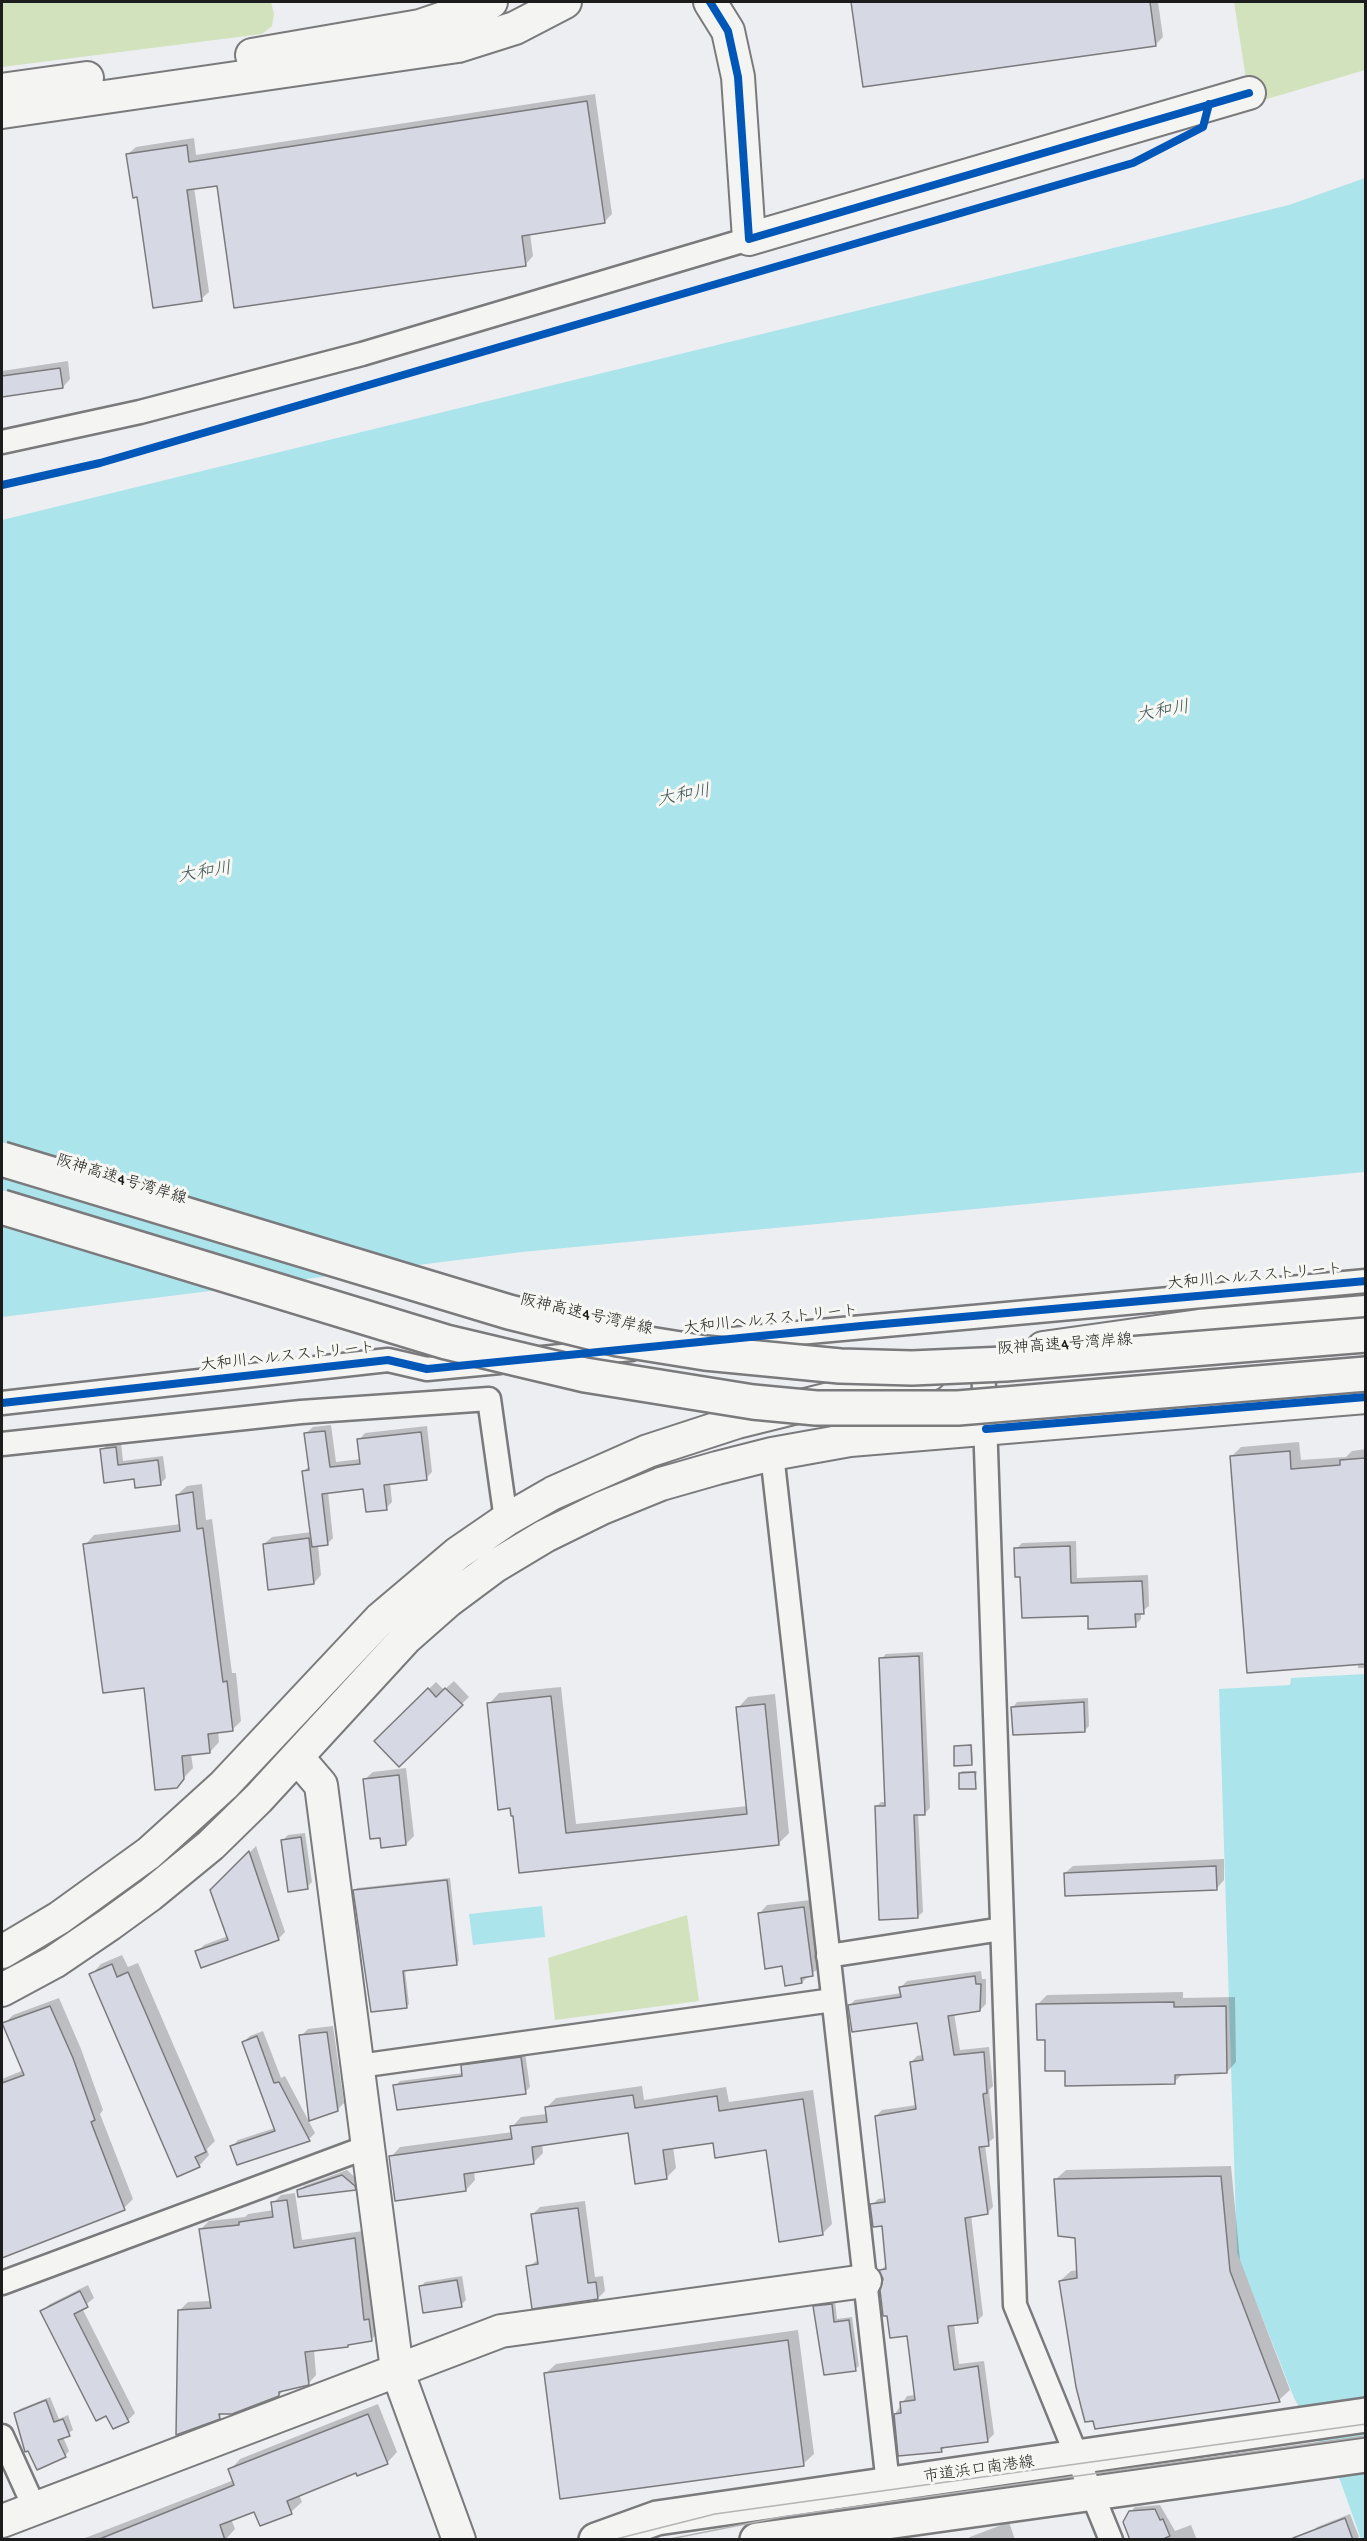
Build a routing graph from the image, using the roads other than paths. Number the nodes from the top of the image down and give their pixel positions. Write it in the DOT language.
graph roads {
  1 [pos="491,2"];
  2 [pos="565,2"];
  3 [pos="710,2"];
  4 [pos="2,90"];
  5 [pos="1249,93"];
  6 [pos="2,112"];
  7 [pos="749,239"];
  8 [pos="2,442"];
  9 [pos="2,1159"];
  10 [pos="2,1207"];
  11 [pos="1365,1281"];
  12 [pos="1365,1312"];
  13 [pos="1365,1335"];
  14 [pos="983,1360"];
  15 [pos="1365,1374"];
  16 [pos="1365,1397"];
  17 [pos="2,1404"];
  18 [pos="986,1429"];
  19 [pos="2,1444"];
  20 [pos="772,1454"];
  21 [pos="506,1520"];
  22 [pos="297,1757"];
  23 [pos="1002,1929"];
  24 [pos="2,1952"];
  25 [pos="828,1956"];
  26 [pos="2,1990"];
  27 [pos="833,2000"];
  28 [pos="359,2066"];
  29 [pos="367,2147"];
  30 [pos="865,2281"];
  31 [pos="2,2283"];
  32 [pos="397,2370"];
  33 [pos="1365,2415"];
  34 [pos="2,2436"];
  35 [pos="1365,2455"];
  36 [pos="1077,2457"];
  37 [pos="888,2484"];
  38 [pos="1093,2494"];
  39 [pos="35,2509"];
  40 [pos="2,2521"];
  41 [pos="459,2540"];
  42 [pos="596,2540"];
  43 [pos="756,2540"];
  44 [pos="1111,2540"];
  1 -- 4 [label="street"];
  2 -- 6 [label="street"];
  3 -- 7 [label="street"];
  5 -- 7 [label="street"];
  7 -- 8 [label="street"];
  9 -- 13 [label="main road, 阪神高速4号湾岸線, bridge"];
  10 -- 15 [label="main road, bridge"];
  11 -- 17 [label="street, 大和川ヘルスストリート"];
  12 -- 14 [label="street"];
  14 -- 18 [label="street"];
  14 -- 21 [label="street"];
  16 -- 18 [label="street"];
  18 -- 20 [label="street"];
  18 -- 23 [label="street"];
  19 -- 21 [label="street"];
  20 -- 22 [label="street"];
  20 -- 25 [label="street"];
  21 -- 24 [label="street"];
  22 -- 26 [label="street"];
  22 -- 28 [label="street"];
  23 -- 25 [label="street"];
  23 -- 36 [label="street"];
  25 -- 27 [label="street"];
  27 -- 28 [label="street"];
  27 -- 30 [label="street"];
  28 -- 29 [label="street"];
  29 -- 31 [label="street"];
  29 -- 32 [label="street"];
  30 -- 32 [label="street"];
  30 -- 37 [label="street"];
  32 -- 39 [label="street"];
  32 -- 41 [label="street"];
  33 -- 36 [label="main road, 市道浜口南港線"];
  34 -- 39 [label="street"];
  35 -- 38 [label="main road"];
  36 -- 37 [label="main road, 市道浜口南港線"];
  36 -- 38 [label="street"];
  37 -- 42 [label="main road, 市道浜口南港線"];
  38 -- 43 [label="main road"];
  38 -- 44 [label="street"];
  39 -- 40 [label="street"];
}
